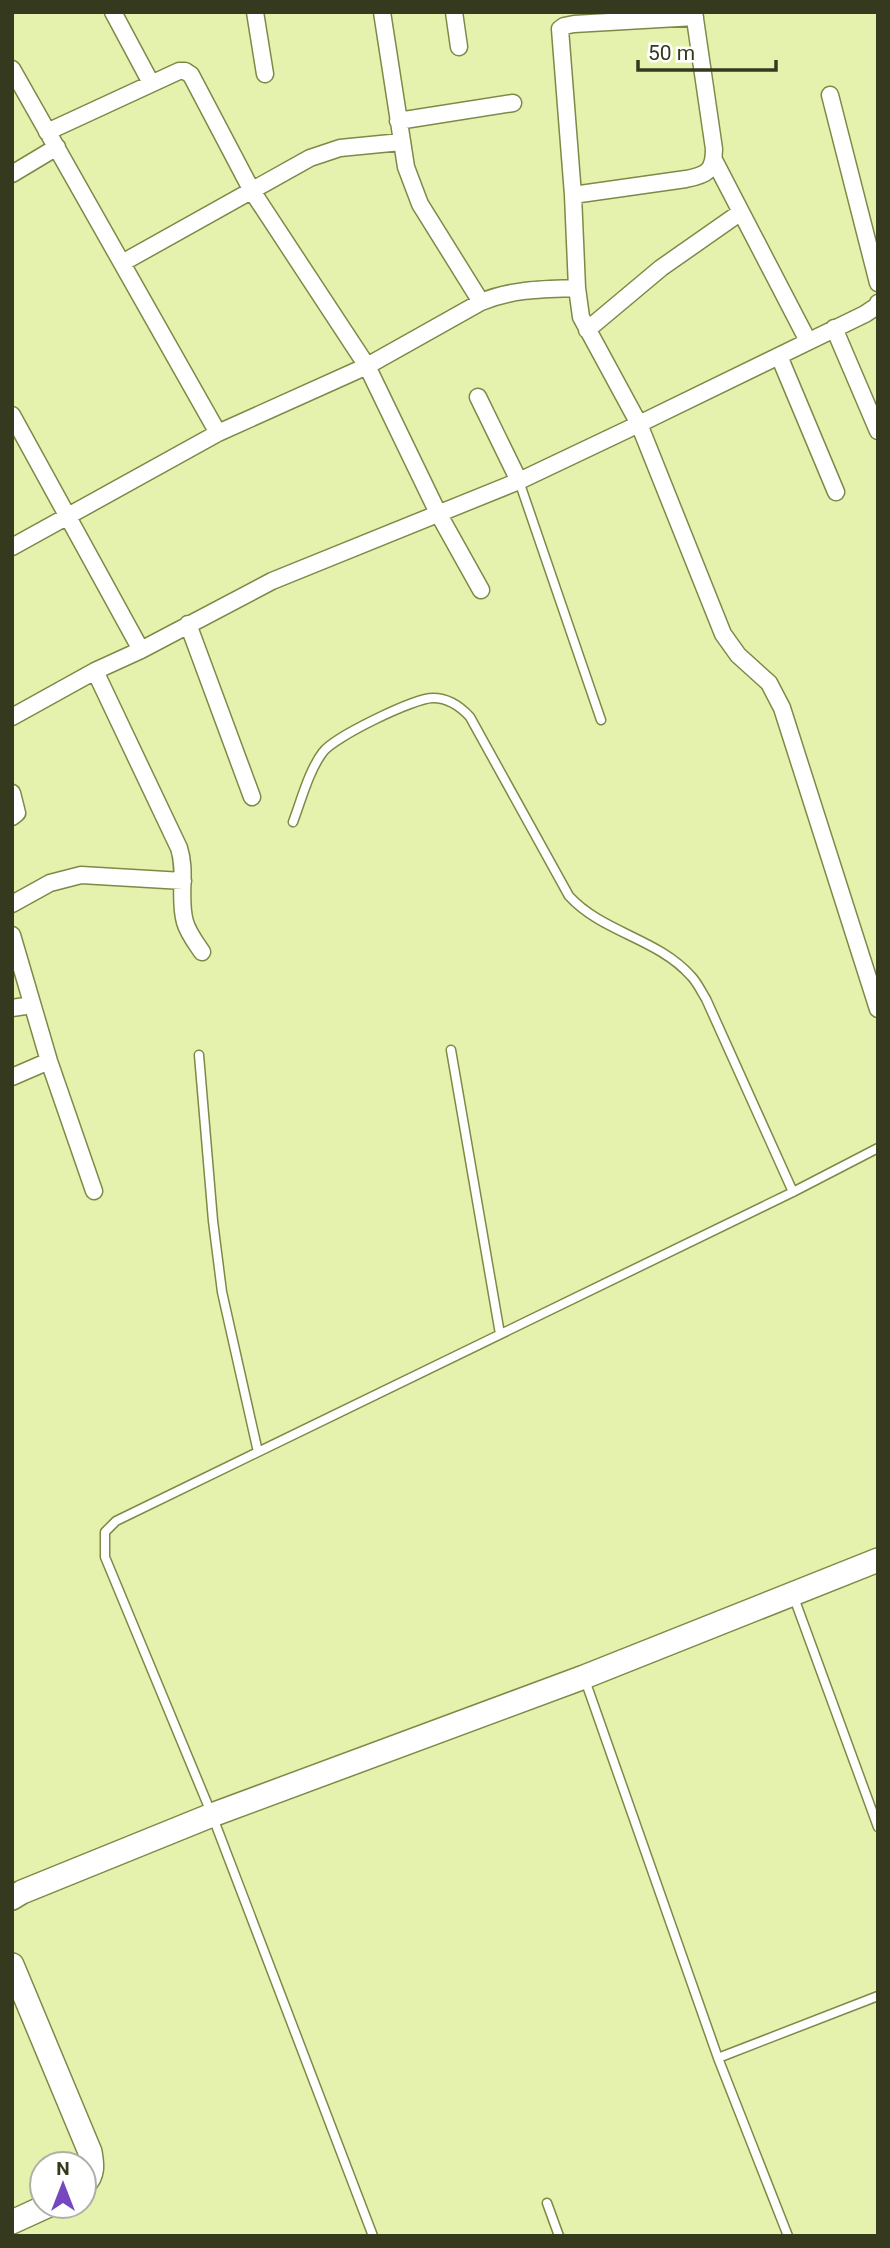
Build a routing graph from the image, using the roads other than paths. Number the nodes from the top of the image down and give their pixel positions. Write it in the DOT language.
graph roads {
  1 [pos="113,12"];
  2 [pos="255,12"];
  3 [pos="382,12"];
  4 [pos="454,12"];
  5 [pos="694,15"];
  6 [pos="459,47"];
  7 [pos="12,69"];
  8 [pos="265,75"];
  9 [pos="151,83"];
  10 [pos="830,95"];
  11 [pos="513,103"];
  12 [pos="398,121"];
  13 [pos="47,132"];
  14 [pos="401,142"];
  15 [pos="57,147"];
  16 [pos="714,160"];
  17 [pos="12,174"];
  18 [pos="252,191"];
  19 [pos="573,195"];
  20 [pos="741,212"];
  21 [pos="122,263"];
  22 [pos="878,284"];
  23 [pos="576,288"];
  24 [pos="481,302"];
  25 [pos="878,303"];
  26 [pos="834,328"];
  27 [pos="587,330"];
  28 [pos="808,341"];
  29 [pos="779,356"];
  30 [pos="367,366"];
  31 [pos="478,397"];
  32 [pos="12,415"];
  33 [pos="639,425"];
  34 [pos="878,431"];
  35 [pos="218,433"];
  36 [pos="519,481"];
  37 [pos="836,492"];
  38 [pos="439,513"];
  39 [pos="69,516"];
  40 [pos="12,547"];
  41 [pos="481,590"];
  42 [pos="188,624"];
  43 [pos="141,650"];
  44 [pos="95,671"];
  45 [pos="12,717"];
  46 [pos="601,720"];
  47 [pos="12,793"];
  48 [pos="252,797"];
  49 [pos="12,817"];
  50 [pos="293,822"];
  51 [pos="183,881"];
  52 [pos="12,904"];
  53 [pos="12,935"];
  54 [pos="202,952"];
  55 [pos="32,1005"];
  56 [pos="12,1008"];
  57 [pos="878,1009"];
  58 [pos="451,1050"];
  59 [pos="199,1055"];
  60 [pos="49,1062"];
  61 [pos="12,1077"];
  62 [pos="878,1148"];
  63 [pos="94,1191"];
  64 [pos="793,1192"];
  65 [pos="500,1334"];
  66 [pos="258,1452"];
  67 [pos="878,1560"];
  68 [pos="793,1595"];
  69 [pos="583,1677"];
  70 [pos="212,1815"];
  71 [pos="878,1827"];
  72 [pos="12,1898"];
  73 [pos="12,1965"];
  74 [pos="878,1996"];
  75 [pos="719,2058"];
  76 [pos="90,2150"];
  77 [pos="547,2203"];
  78 [pos="28,2215"];
  79 [pos="12,2222"];
  80 [pos="373,2236"];
  81 [pos="559,2236"];
  82 [pos="788,2236"];
  1 -- 9 [label="street"];
  2 -- 8 [label="street"];
  3 -- 12 [label="street"];
  4 -- 6 [label="street"];
  5 -- 16 [label="street"];
  5 -- 19 [label="street"];
  7 -- 13 [label="street"];
  9 -- 13 [label="street"];
  9 -- 18 [label="street"];
  10 -- 22 [label="street"];
  11 -- 12 [label="street"];
  12 -- 14 [label="street"];
  13 -- 15 [label="street"];
  14 -- 18 [label="street"];
  14 -- 24 [label="street"];
  15 -- 17 [label="street"];
  15 -- 21 [label="street"];
  16 -- 19 [label="street"];
  16 -- 20 [label="street"];
  18 -- 21 [label="street"];
  18 -- 30 [label="street"];
  19 -- 23 [label="street"];
  20 -- 27 [label="street"];
  20 -- 28 [label="street"];
  21 -- 35 [label="street"];
  23 -- 24 [label="street"];
  23 -- 27 [label="street"];
  24 -- 30 [label="street"];
  25 -- 26 [label="street"];
  26 -- 28 [label="street"];
  26 -- 34 [label="street"];
  27 -- 33 [label="street"];
  28 -- 29 [label="street"];
  29 -- 33 [label="street"];
  29 -- 37 [label="street"];
  30 -- 35 [label="street"];
  30 -- 38 [label="street"];
  31 -- 36 [label="street"];
  32 -- 39 [label="street"];
  33 -- 36 [label="street"];
  33 -- 57 [label="street"];
  35 -- 39 [label="street"];
  36 -- 38 [label="street"];
  36 -- 46 [label="lane"];
  38 -- 41 [label="street"];
  38 -- 42 [label="street"];
  39 -- 40 [label="street"];
  39 -- 43 [label="street"];
  42 -- 43 [label="street"];
  42 -- 48 [label="street"];
  43 -- 44 [label="street"];
  44 -- 45 [label="street"];
  44 -- 51 [label="street"];
  47 -- 49 [label="street"];
  50 -- 64 [label="lane"];
  51 -- 52 [label="street"];
  51 -- 54 [label="street"];
  53 -- 55 [label="street"];
  55 -- 56 [label="street"];
  55 -- 60 [label="street"];
  58 -- 65 [label="lane"];
  59 -- 66 [label="lane"];
  60 -- 61 [label="street"];
  60 -- 63 [label="street"];
  62 -- 64 [label="lane"];
  64 -- 65 [label="lane"];
  65 -- 66 [label="lane"];
  66 -- 70 [label="lane"];
  67 -- 68 [label="street"];
  68 -- 69 [label="street"];
  68 -- 71 [label="lane"];
  69 -- 70 [label="street"];
  69 -- 75 [label="lane"];
  70 -- 72 [label="street"];
  70 -- 80 [label="lane"];
  73 -- 76 [label="street"];
  74 -- 75 [label="lane"];
  75 -- 82 [label="lane"];
  77 -- 81 [label="lane"];
  78 -- 79 [label="street"];
}
